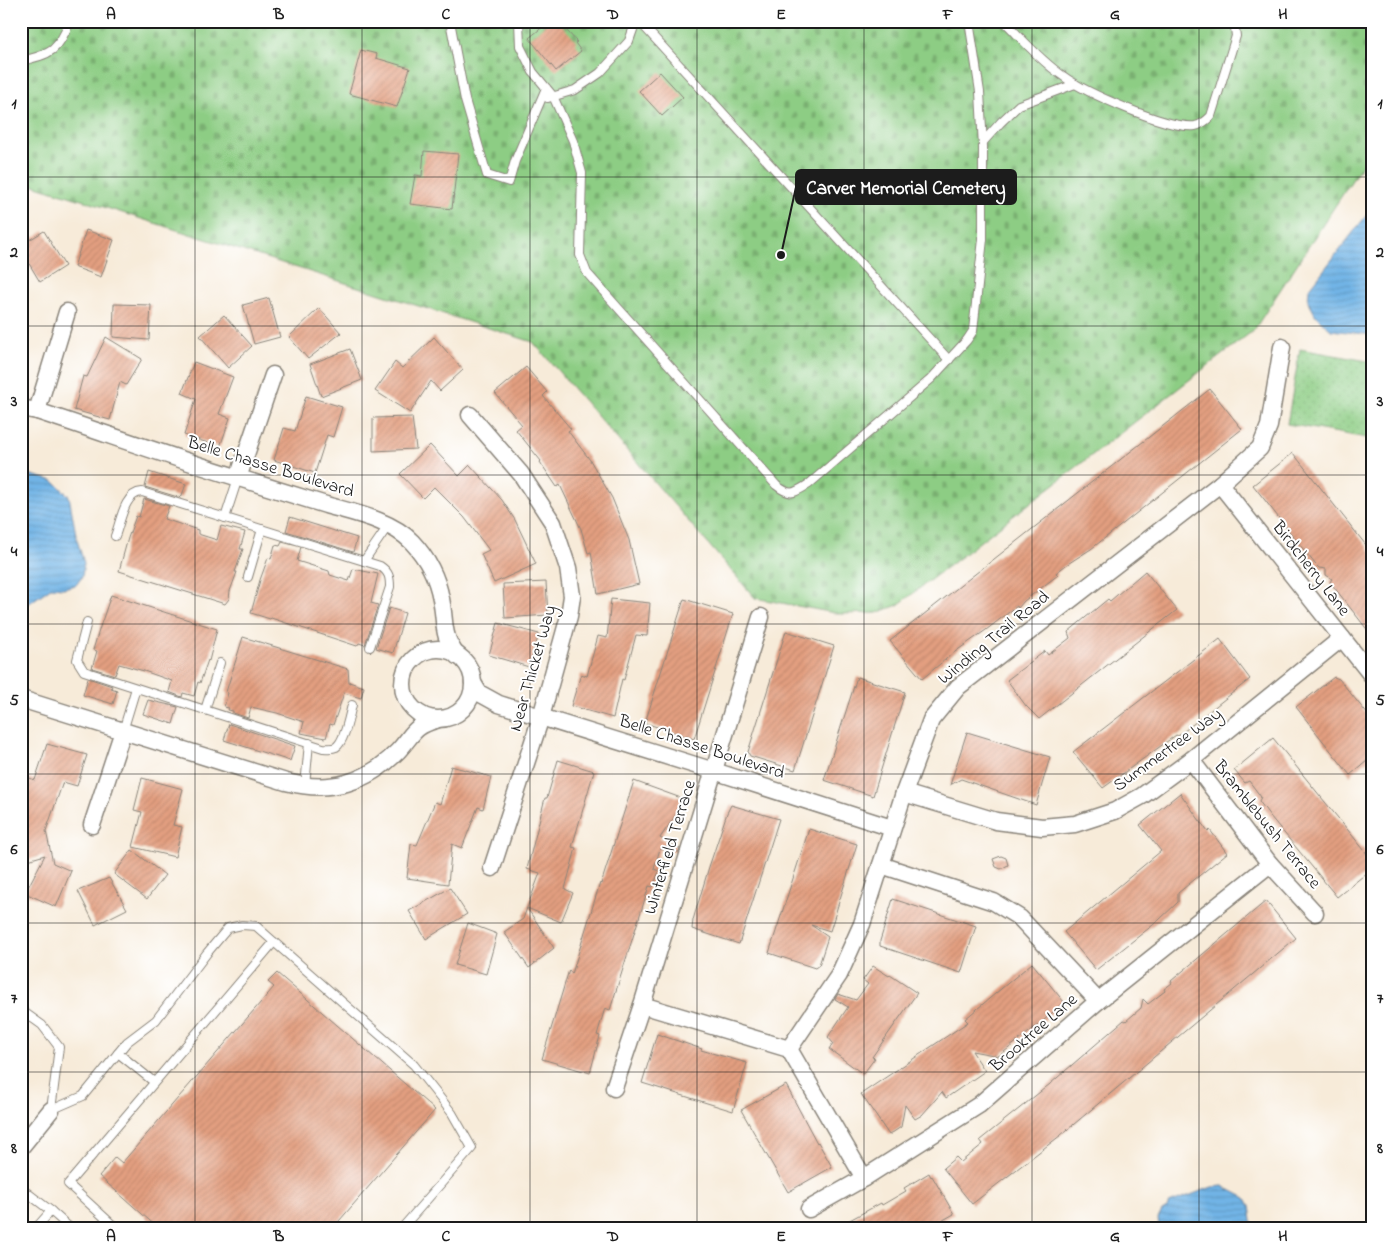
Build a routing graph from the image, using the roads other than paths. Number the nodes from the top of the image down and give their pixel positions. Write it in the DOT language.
graph roads {
  1 [pos="70,21"];
  2 [pos="450,21"];
  3 [pos="519,21"];
  4 [pos="638,21"];
  5 [pos="969,21"];
  6 [pos="1004,21"];
  7 [pos="1234,21"];
  8 [pos="21,61"];
  9 [pos="1074,84"];
  10 [pos="546,88"];
  11 [pos="553,96"];
  12 [pos="540,102"];
  13 [pos="983,142"];
  14 [pos="67,312"];
  15 [pos="1282,346"];
  16 [pos="949,360"];
  17 [pos="273,375"];
  18 [pos="29,410"];
  19 [pos="470,415"];
  20 [pos="238,478"];
  21 [pos="1220,484"];
  22 [pos="225,518"];
  23 [pos="388,526"];
  24 [pos="262,529"];
  25 [pos="116,536"];
  26 [pos="364,562"];
  27 [pos="248,577"];
  28 [pos="761,617"];
  29 [pos="87,622"];
  30 [pos="444,632"];
  31 [pos="1342,638"];
  32 [pos="370,647"];
  33 [pos="429,650"];
  34 [pos="457,656"];
  35 [pos="220,663"];
  36 [pos="1373,677"];
  37 [pos="473,684"];
  38 [pos="136,688"];
  39 [pos="21,698"];
  40 [pos="498,704"];
  41 [pos="352,705"];
  42 [pos="411,707"];
  43 [pos="464,708"];
  44 [pos="205,710"];
  45 [pos="541,717"];
  46 [pos="436,720"];
  47 [pos="123,731"];
  48 [pos="412,732"];
  49 [pos="309,743"];
  50 [pos="1191,760"];
  51 [pos="714,771"];
  52 [pos="305,786"];
  53 [pos="904,792"];
  54 [pos="92,825"];
  55 [pos="892,828"];
  56 [pos="1270,864"];
  57 [pos="882,865"];
  58 [pos="492,868"];
  59 [pos="1315,913"];
  60 [pos="274,942"];
  61 [pos="1098,1001"];
  62 [pos="642,1005"];
  63 [pos="21,1010"];
  64 [pos="790,1049"];
  65 [pos="118,1054"];
  66 [pos="154,1082"];
  67 [pos="614,1088"];
  68 [pos="50,1110"];
  69 [pos="21,1147"];
  70 [pos="864,1178"];
  71 [pos="21,1188"];
  72 [pos="809,1209"];
  73 [pos="51,1211"];
  74 [pos="36,1228"];
  75 [pos="70,1228"];
  76 [pos="116,1228"];
  77 [pos="402,1228"];
  1 -- 8 [label="lane"];
  2 -- 12 [label="lane"];
  3 -- 10 [label="lane"];
  4 -- 11 [label="lane"];
  4 -- 16 [label="lane"];
  5 -- 13 [label="lane"];
  6 -- 9 [label="lane"];
  7 -- 9 [label="lane"];
  9 -- 13 [label="lane"];
  10 -- 11 [label="lane"];
  10 -- 12 [label="lane"];
  11 -- 12 [label="lane"];
  11 -- 16 [label="lane"];
  13 -- 16 [label="lane"];
  14 -- 18 [label="street"];
  15 -- 21 [label="street, Winding Trail Road"];
  17 -- 20 [label="street"];
  18 -- 20 [label="street, Belle Chasse Boulevard"];
  19 -- 45 [label="street, Near Thicket Way"];
  20 -- 22 [label="lane"];
  20 -- 23 [label="street, Belle Chasse Boulevard"];
  21 -- 31 [label="street, Birdcherry Lane"];
  21 -- 53 [label="street, Winding Trail Road"];
  22 -- 24 [label="lane"];
  22 -- 25 [label="lane"];
  23 -- 26 [label="lane"];
  23 -- 30 [label="street, Belle Chasse Boulevard"];
  24 -- 26 [label="lane"];
  24 -- 27 [label="lane"];
  26 -- 32 [label="lane"];
  28 -- 51 [label="street, Winterfield Terrace"];
  29 -- 38 [label="lane"];
  30 -- 33 [label="street"];
  30 -- 34 [label="street, Belle Chasse Boulevard"];
  31 -- 36 [label="street, Birdcherry Lane"];
  31 -- 50 [label="street, Summertree Way"];
  33 -- 34 [label="street"];
  33 -- 42 [label="street"];
  34 -- 37 [label="street, Belle Chasse Boulevard"];
  35 -- 44 [label="lane"];
  37 -- 40 [label="street, Belle Chasse Boulevard"];
  37 -- 43 [label="street"];
  38 -- 44 [label="lane"];
  38 -- 47 [label="lane"];
  39 -- 47 [label="street, Belle Chasse Boulevard"];
  40 -- 43 [label="street, Belle Chasse Boulevard"];
  40 -- 45 [label="street, Belle Chasse Boulevard"];
  41 -- 49 [label="lane"];
  42 -- 46 [label="street"];
  42 -- 48 [label="street"];
  43 -- 46 [label="street, Belle Chasse Boulevard"];
  44 -- 49 [label="lane"];
  45 -- 51 [label="street, Belle Chasse Boulevard"];
  45 -- 58 [label="street, Near Thicket Way"];
  46 -- 48 [label="street, Belle Chasse Boulevard"];
  47 -- 52 [label="street, Belle Chasse Boulevard"];
  47 -- 54 [label="street"];
  48 -- 52 [label="street, Belle Chasse Boulevard"];
  49 -- 52 [label="lane"];
  50 -- 53 [label="street, Summertree Way"];
  50 -- 56 [label="street, Bramblebush Terrace"];
  51 -- 55 [label="street, Belle Chasse Boulevard"];
  51 -- 62 [label="street, Winterfield Terrace"];
  53 -- 55 [label="street, Winding Trail Road"];
  55 -- 57 [label="street, Winding Trail Road"];
  56 -- 59 [label="street, Bramblebush Terrace"];
  56 -- 61 [label="street, Brooktree Lane"];
  57 -- 61 [label="street"];
  57 -- 64 [label="street, Winding Trail Road"];
  60 -- 65 [label="lane"];
  60 -- 66 [label="lane"];
  60 -- 77 [label="lane"];
  61 -- 70 [label="street, Brooktree Lane"];
  62 -- 64 [label="street"];
  62 -- 67 [label="street, Winterfield Terrace"];
  63 -- 68 [label="lane"];
  64 -- 70 [label="street"];
  65 -- 66 [label="lane"];
  65 -- 68 [label="lane"];
  66 -- 76 [label="lane"];
  68 -- 69 [label="street"];
  70 -- 72 [label="street, Brooktree Lane"];
  71 -- 73 [label="lane"];
  73 -- 74 [label="lane"];
  73 -- 75 [label="lane"];
}
